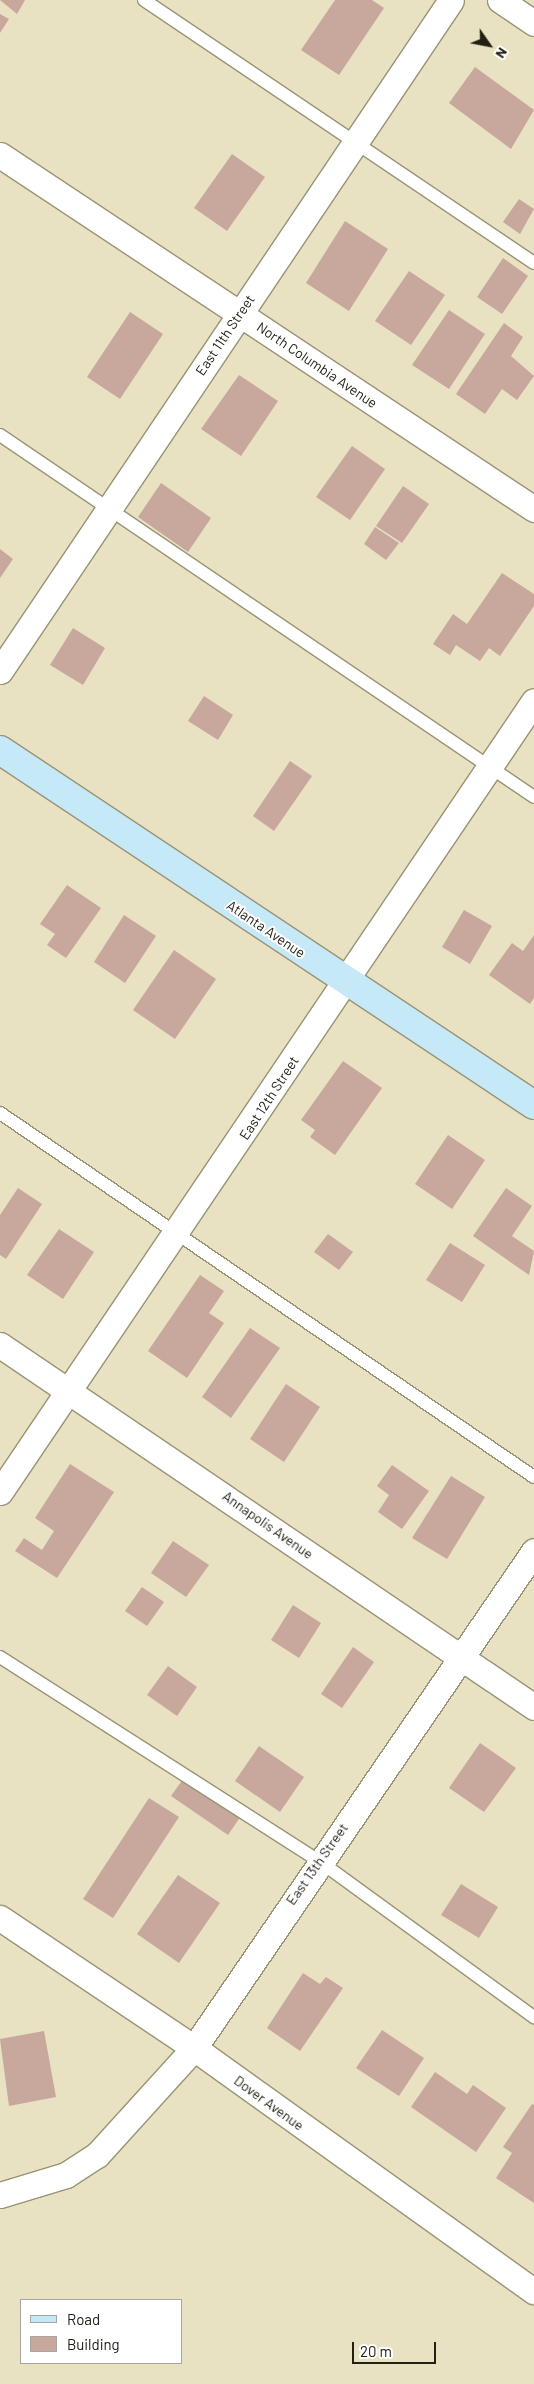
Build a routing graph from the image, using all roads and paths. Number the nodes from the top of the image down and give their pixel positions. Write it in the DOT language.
graph roads {
  1 [pos="144,0"];
  2 [pos="451,0"];
  3 [pos="500,0"];
  4 [pos="534,23"];
  5 [pos="354,142"];
  6 [pos="0,154"];
  7 [pos="534,263"];
  8 [pos="240,314"];
  9 [pos="0,434"];
  10 [pos="108,508"];
  11 [pos="534,509"];
  12 [pos="0,670"];
  13 [pos="534,701"];
  14 [pos="0,750"];
  15 [pos="489,767"];
  16 [pos="534,797"];
  17 [pos="346,982"];
  18 [pos="534,1105"];
  19 [pos="0,1113"];
  20 [pos="178,1230"];
  21 [pos="0,1345"];
  22 [pos="69,1391"];
  23 [pos="534,1477"];
  24 [pos="0,1492"];
  25 [pos="534,1550"];
  26 [pos="0,1657"];
  27 [pos="463,1657"];
  28 [pos="534,1707"];
  29 [pos="319,1861"];
  30 [pos="0,1918"];
  31 [pos="534,2017"];
  32 [pos="194,2048"];
  33 [pos="0,2195"];
  34 [pos="534,2291"];
  1 -- 5 [label="lane"];
  2 -- 5 [label="street, East 11th Street"];
  3 -- 4 [label="street"];
  5 -- 7 [label="lane"];
  5 -- 8 [label="street, East 11th Street"];
  6 -- 8 [label="street, North Columbia Avenue"];
  8 -- 10 [label="street, East 11th Street"];
  8 -- 11 [label="street, North Columbia Avenue"];
  9 -- 10 [label="lane"];
  10 -- 12 [label="street, East 11th Street"];
  10 -- 15 [label="lane"];
  13 -- 15 [label="street, East 12th Street"];
  14 -- 17 [label="street, Atlanta Avenue"];
  15 -- 16 [label="lane"];
  15 -- 17 [label="street, East 12th Street"];
  17 -- 18 [label="street, Atlanta Avenue"];
  17 -- 20 [label="street, East 12th Street"];
  19 -- 20 [label="lane"];
  20 -- 22 [label="street, East 12th Street"];
  20 -- 23 [label="lane"];
  21 -- 22 [label="street, Annapolis Avenue"];
  22 -- 24 [label="street, East 12th Street"];
  22 -- 27 [label="street, Annapolis Avenue"];
  25 -- 27 [label="street, East 13th Street"];
  26 -- 29 [label="lane"];
  27 -- 28 [label="street, Annapolis Avenue"];
  27 -- 29 [label="street, East 13th Street"];
  29 -- 31 [label="lane"];
  29 -- 32 [label="street, East 13th Street"];
  30 -- 32 [label="street, Dover Avenue"];
  32 -- 33 [label="street, East 13th Street"];
  32 -- 34 [label="street, Dover Avenue"];
}
